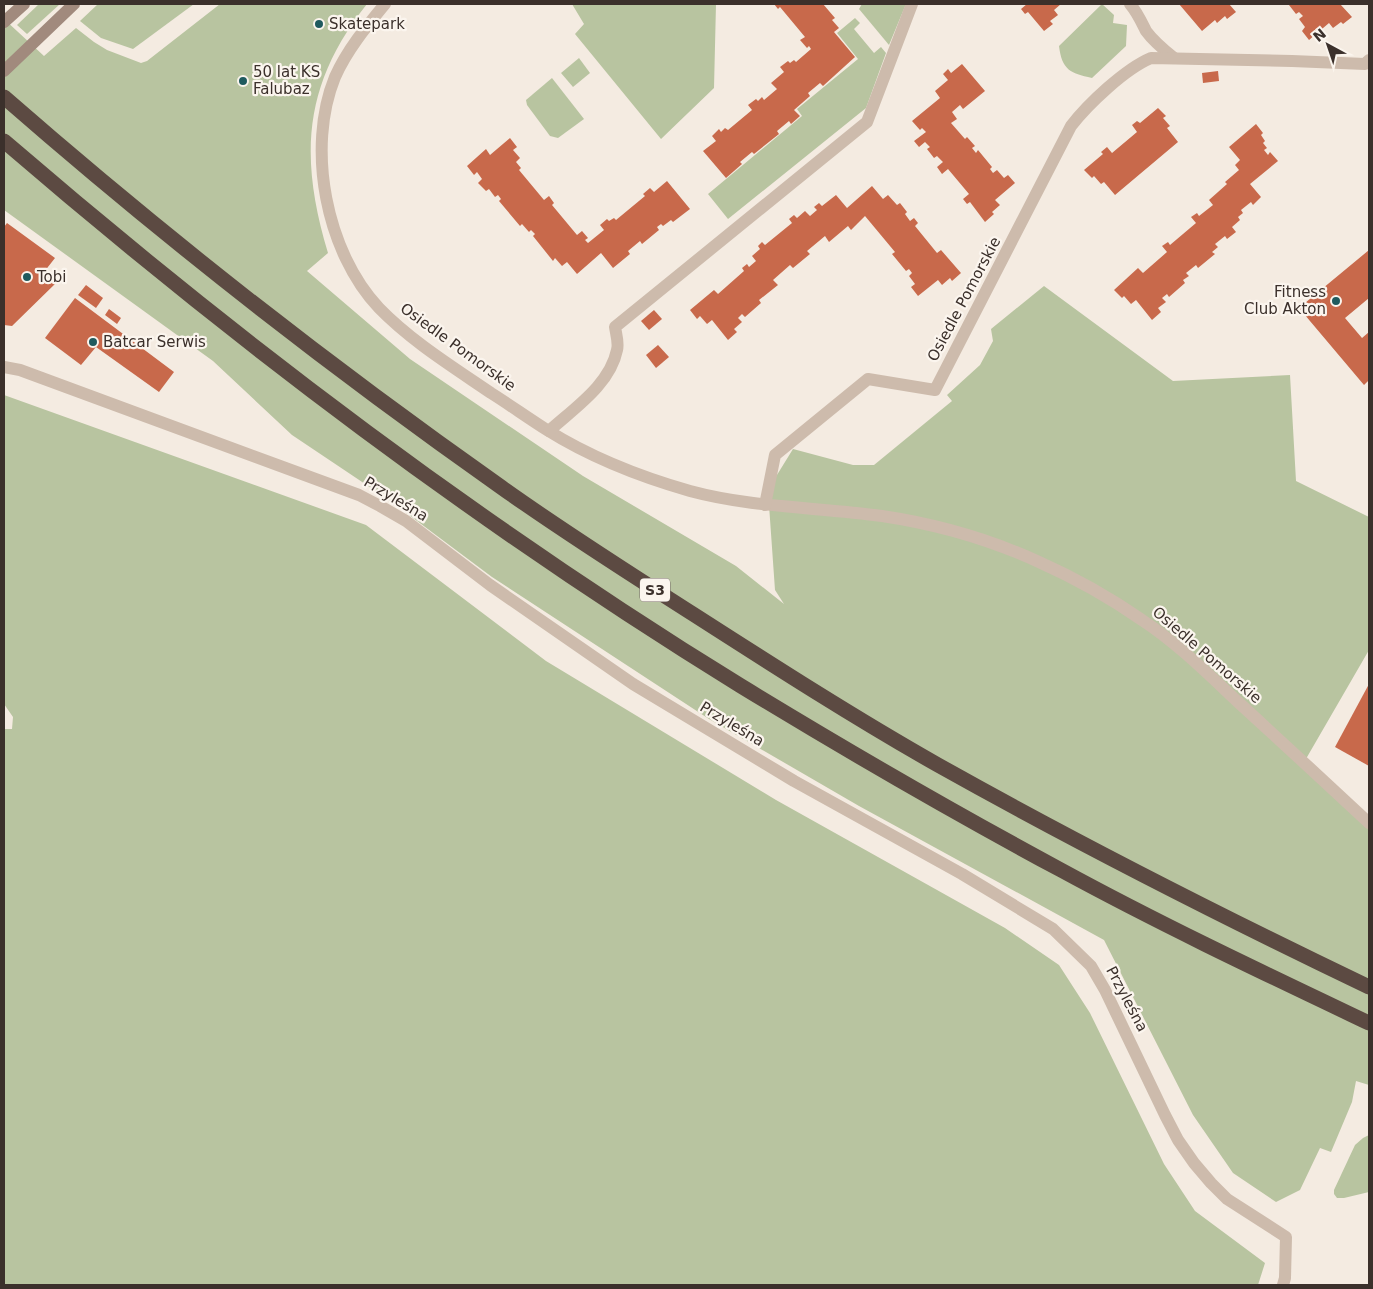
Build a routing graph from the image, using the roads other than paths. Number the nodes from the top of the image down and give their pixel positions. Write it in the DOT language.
graph roads {
  1 [pos="74,4"];
  2 [pos="385,4"];
  3 [pos="912,4"];
  4 [pos="1130,4"];
  5 [pos="19,8"];
  6 [pos="4,22"];
  7 [pos="1174,58"];
  8 [pos="1369,60"];
  9 [pos="4,71"];
  10 [pos="4,97"];
  11 [pos="4,141"];
  12 [pos="4,367"];
  13 [pos="549,431"];
  14 [pos="765,505"];
  15 [pos="1369,823"];
  16 [pos="1369,987"];
  17 [pos="1369,1023"];
  18 [pos="1284,1282"];
  1 -- 9 [label="street"];
  2 -- 13 [label="street, Osiedle Pomorskie"];
  3 -- 13 [label="street"];
  4 -- 7 [label="street"];
  5 -- 6 [label="street"];
  7 -- 8 [label="street, Osiedle Pomorskie"];
  7 -- 14 [label="street, Osiedle Pomorskie"];
  10 -- 16 [label="highway, S3"];
  11 -- 17 [label="highway, S3"];
  12 -- 18 [label="street, Przyleśna"];
  13 -- 14 [label="street, Osiedle Pomorskie"];
  14 -- 15 [label="street, Osiedle Pomorskie"];
}
